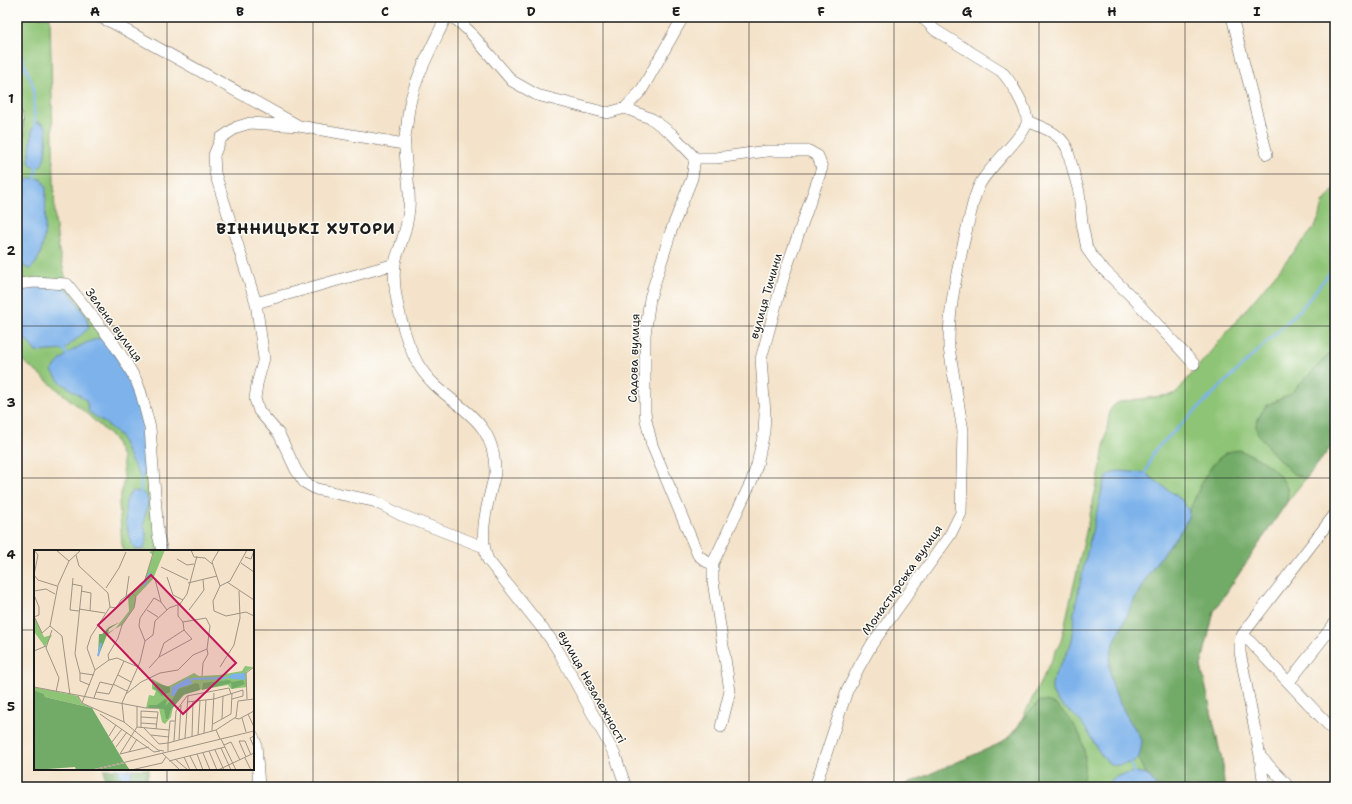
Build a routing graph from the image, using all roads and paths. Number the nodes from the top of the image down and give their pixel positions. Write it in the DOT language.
graph roads {
  1 [pos="99,17"];
  2 [pos="446,17"];
  3 [pos="450,17"];
  4 [pos="683,17"];
  5 [pos="922,17"];
  6 [pos="1232,17"];
  7 [pos="625,108"];
  8 [pos="17,115"];
  9 [pos="1027,121"];
  10 [pos="299,126"];
  11 [pos="404,144"];
  12 [pos="17,154"];
  13 [pos="1267,154"];
  14 [pos="695,158"];
  15 [pos="395,264"];
  16 [pos="17,284"];
  17 [pos="256,303"];
  18 [pos="1194,364"];
  19 [pos="1335,514"];
  20 [pos="484,547"];
  21 [pos="162,550"];
  22 [pos="713,564"];
  23 [pos="1333,630"];
  24 [pos="1243,634"];
  25 [pos="1289,682"];
  26 [pos="721,727"];
  27 [pos="1335,732"];
  28 [pos="254,739"];
  29 [pos="1260,756"];
  30 [pos="259,787"];
  31 [pos="626,787"];
  32 [pos="815,787"];
  33 [pos="1264,787"];
  34 [pos="1289,787"];
  1 -- 10 [label="street"];
  2 -- 11 [label="street"];
  3 -- 7 [label="street"];
  4 -- 7 [label="street"];
  5 -- 9 [label="street"];
  6 -- 13 [label="street"];
  7 -- 14 [label="street"];
  8 -- 12 [label="street"];
  9 -- 18 [label="street"];
  9 -- 32 [label="street, Монастирська вулиця"];
  10 -- 11 [label="street"];
  10 -- 17 [label="street"];
  11 -- 15 [label="street"];
  14 -- 22 [label="street, Садова вулиця"];
  14 -- 22 [label="street, вулиця Тичини"];
  15 -- 17 [label="street"];
  15 -- 20 [label="street"];
  16 -- 21 [label="street, Зелена вулиця"];
  17 -- 20 [label="street"];
  19 -- 24 [label="street"];
  20 -- 31 [label="street"];
  22 -- 26 [label="street"];
  23 -- 25 [label="street"];
  24 -- 25 [label="street"];
  24 -- 29 [label="street"];
  25 -- 27 [label="street"];
  28 -- 30 [label="street"];
  29 -- 33 [label="street"];
  29 -- 34 [label="street"];
}
